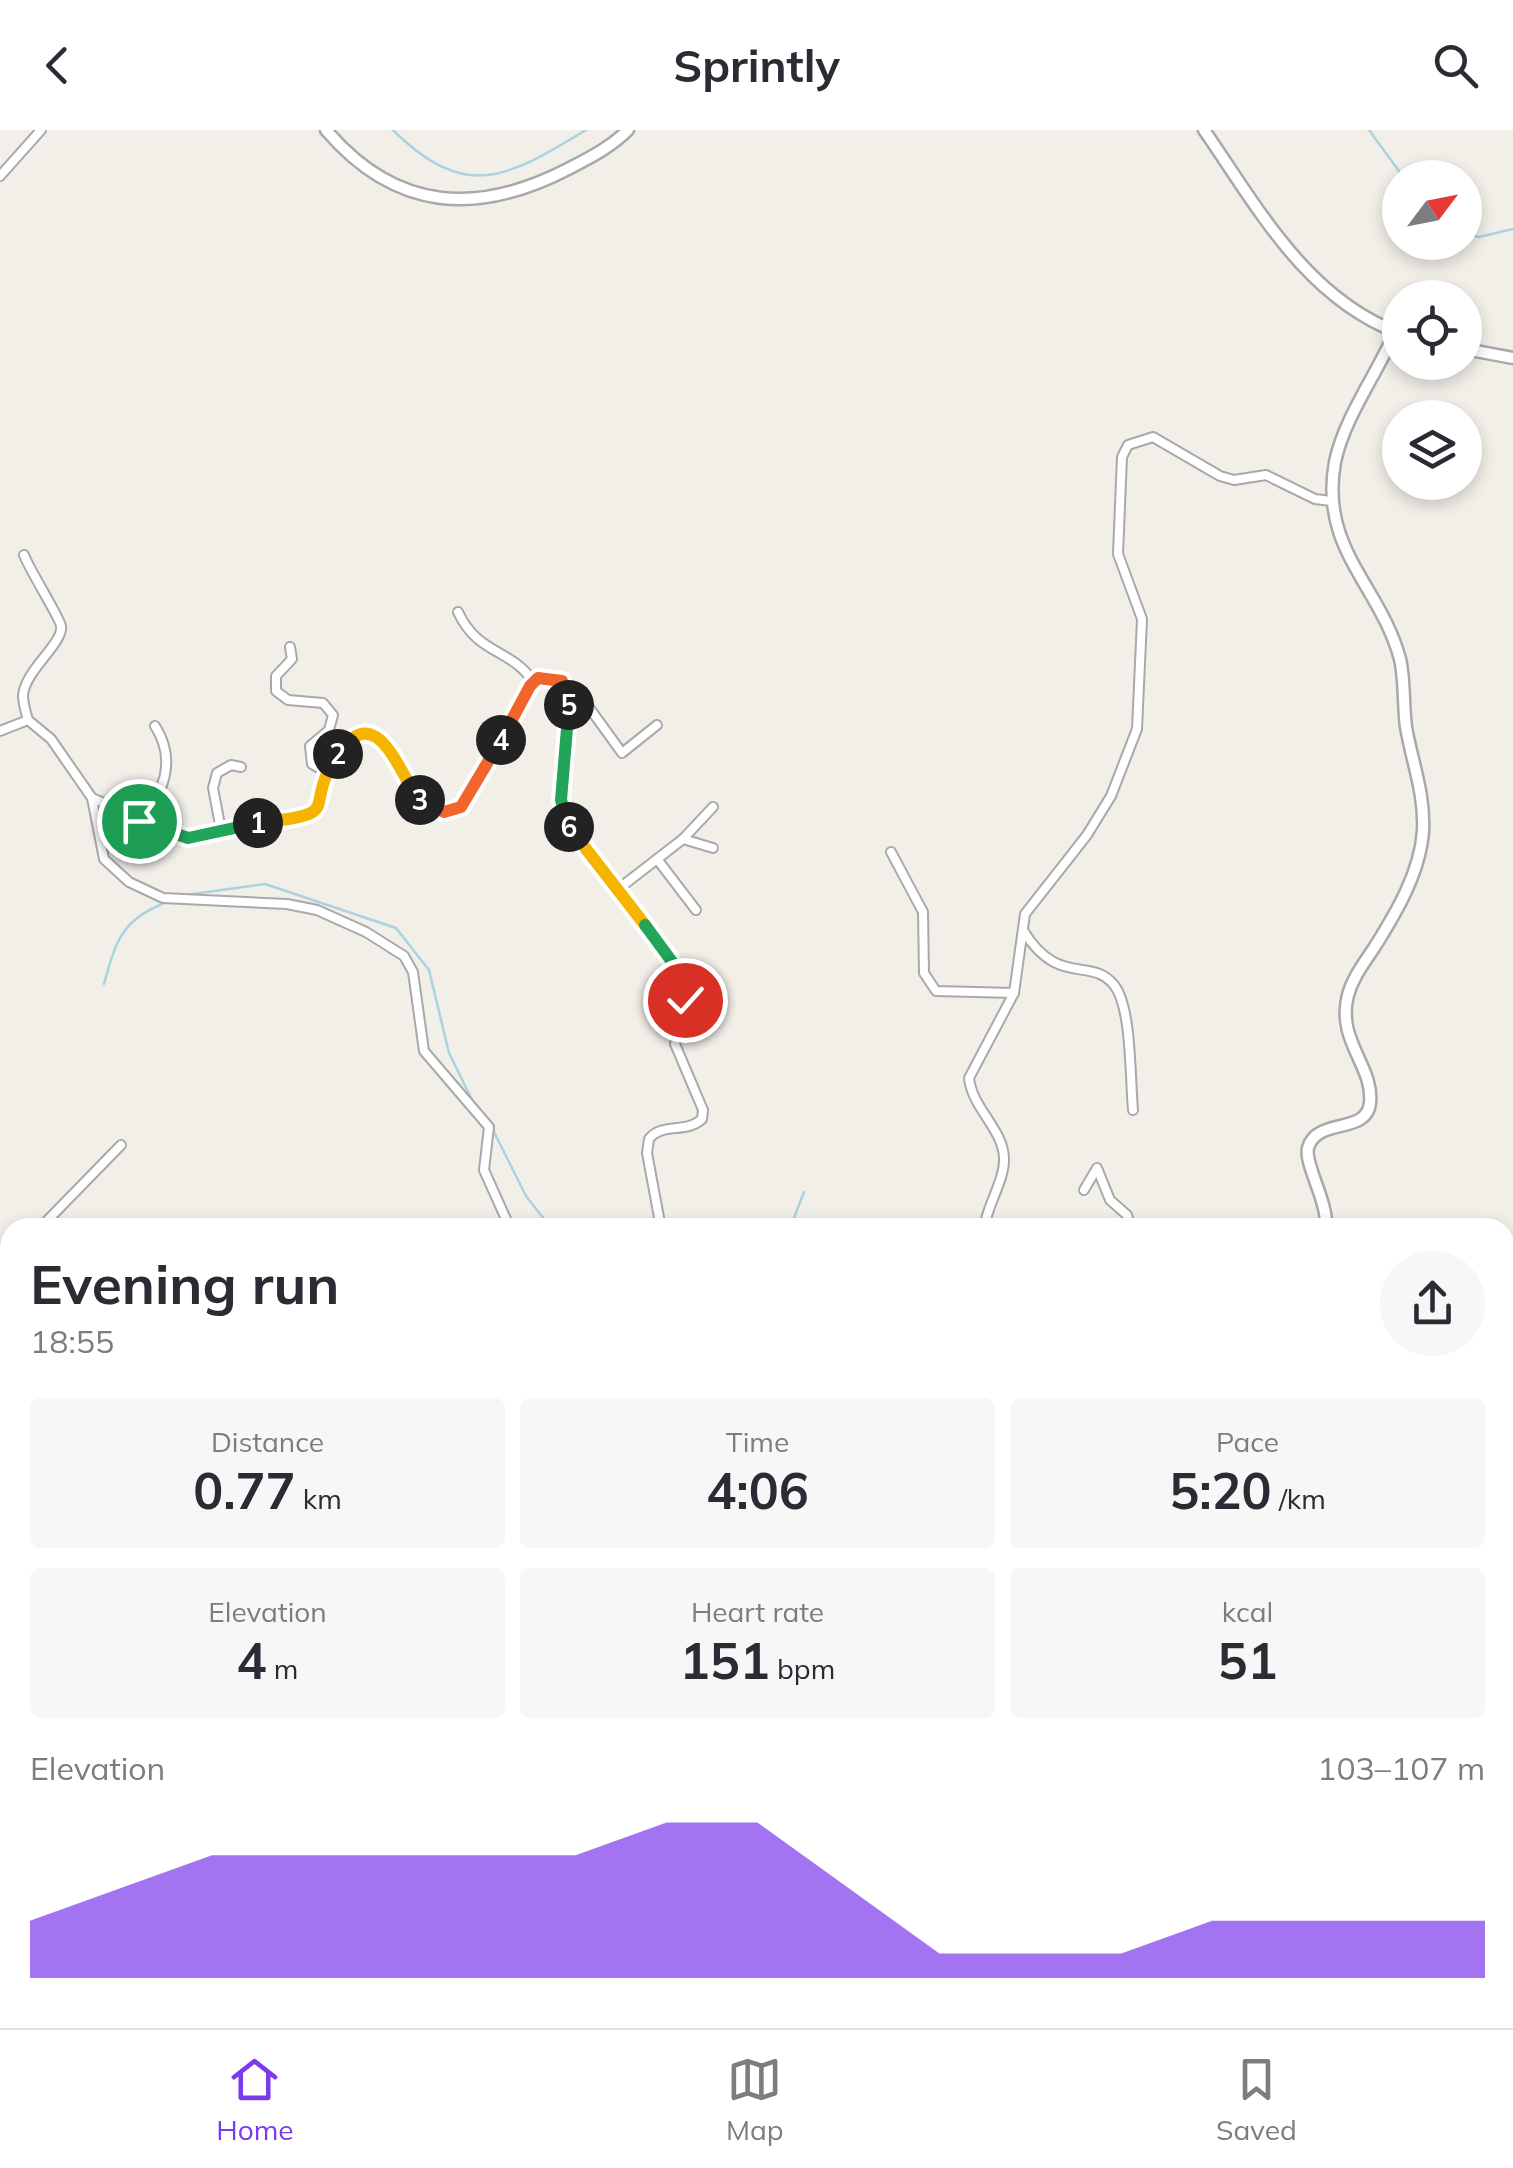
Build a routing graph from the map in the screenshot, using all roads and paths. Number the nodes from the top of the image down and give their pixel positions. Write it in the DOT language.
graph roads {
  1 [pos="41,130"];
  2 [pos="326,130"];
  3 [pos="628,130"];
  4 [pos="1204,130"];
  5 [pos="0,176"];
  6 [pos="1382,324"];
  7 [pos="1482,353"];
  8 [pos="1513,358"];
  9 [pos="1382,363"];
  10 [pos="1332,501"];
  11 [pos="24,555"];
  12 [pos="458,612"];
  13 [pos="290,647"];
  14 [pos="534,681"];
  15 [pos="569,700"];
  16 [pos="28,720"];
  17 [pos="658,725"];
  18 [pos="155,726"];
  19 [pos="0,731"];
  20 [pos="241,766"];
  21 [pos="326,772"];
  22 [pos="92,798"];
  23 [pos="714,807"];
  24 [pos="139,821"];
  25 [pos="221,830"];
  26 [pos="683,839"];
  27 [pos="712,848"];
  28 [pos="891,852"];
  29 [pos="657,859"];
  30 [pos="617,890"];
  31 [pos="696,910"];
  32 [pos="1024,930"];
  33 [pos="1014,993"];
  34 [pos="1133,1110"];
  35 [pos="121,1145"];
  36 [pos="1084,1190"];
  37 [pos="50,1218"];
  38 [pos="506,1218"];
  39 [pos="659,1218"];
  40 [pos="987,1218"];
  41 [pos="1129,1218"];
  42 [pos="1325,1218"];
  1 -- 5 [label="street"];
  2 -- 3 [label="street"];
  4 -- 6 [label="street"];
  7 -- 8 [label="street"];
  9 -- 10 [label="street"];
  10 -- 32 [label="street"];
  10 -- 42 [label="street"];
  11 -- 16 [label="street"];
  12 -- 14 [label="street"];
  13 -- 21 [label="street"];
  14 -- 15 [label="street"];
  14 -- 21 [label="street"];
  15 -- 17 [label="street"];
  15 -- 30 [label="street"];
  16 -- 19 [label="street"];
  16 -- 22 [label="street"];
  18 -- 24 [label="street"];
  20 -- 25 [label="street"];
  21 -- 25 [label="street"];
  22 -- 24 [label="street"];
  22 -- 38 [label="street"];
  23 -- 26 [label="street"];
  24 -- 25 [label="street"];
  26 -- 27 [label="street"];
  26 -- 29 [label="street"];
  28 -- 33 [label="street"];
  29 -- 30 [label="street"];
  29 -- 31 [label="street"];
  30 -- 39 [label="street"];
  32 -- 33 [label="street"];
  32 -- 34 [label="street"];
  33 -- 40 [label="street"];
  35 -- 37 [label="street"];
  36 -- 41 [label="street"];
}
